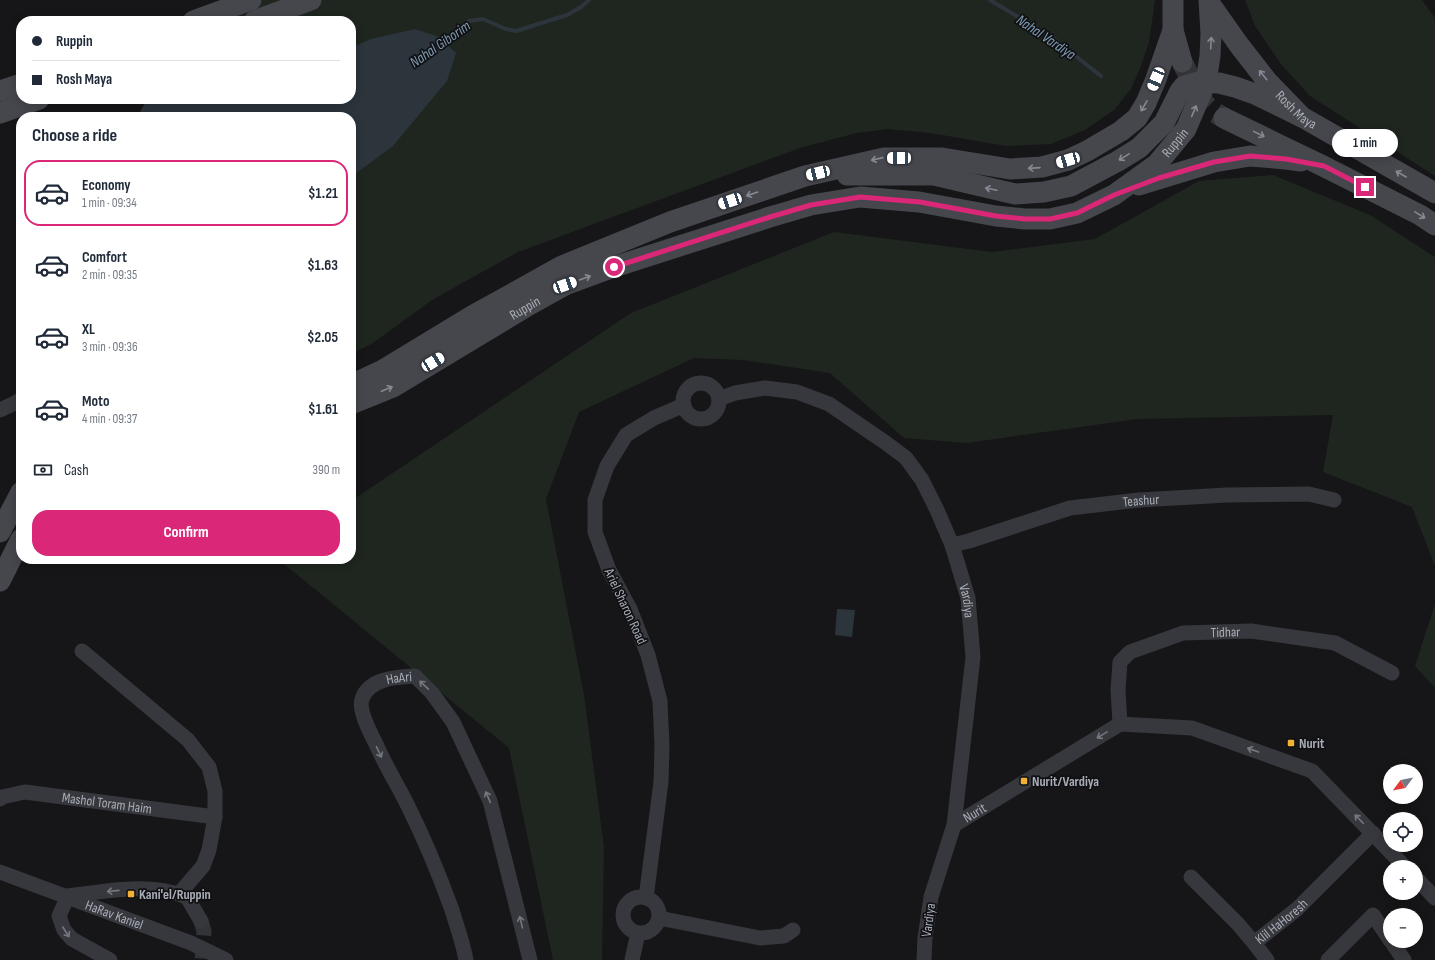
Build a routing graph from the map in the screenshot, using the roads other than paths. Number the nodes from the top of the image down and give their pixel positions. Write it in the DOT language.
graph roads {
  1 [pos="251,0"];
  2 [pos="311,0"];
  3 [pos="1173,0"];
  4 [pos="1209,2"];
  5 [pos="207,16"];
  6 [pos="268,16"];
  7 [pos="1173,30"];
  8 [pos="1182,62"];
  9 [pos="1206,82"];
  10 [pos="16,86"];
  11 [pos="0,91"];
  12 [pos="26,104"];
  13 [pos="0,113"];
  14 [pos="1302,117"];
  15 [pos="1224,118"];
  16 [pos="1324,166"];
  17 [pos="805,176"];
  18 [pos="1435,193"];
  19 [pos="1114,195"];
  20 [pos="1435,225"];
  21 [pos="356,383"];
  22 [pos="719,399"];
  23 [pos="16,402"];
  24 [pos="356,402"];
  25 [pos="684,405"];
  26 [pos="0,410"];
  27 [pos="1334,500"];
  28 [pos="16,502"];
  29 [pos="0,532"];
  30 [pos="952,545"];
  31 [pos="16,549"];
  32 [pos="0,581"];
  33 [pos="82,651"];
  34 [pos="1392,673"];
  35 [pos="1120,724"];
  36 [pos="0,799"];
  37 [pos="215,817"];
  38 [pos="954,825"];
  39 [pos="1373,833"];
  40 [pos="1398,860"];
  41 [pos="1,872"];
  42 [pos="1191,876"];
  43 [pos="1423,885"];
  44 [pos="179,894"];
  45 [pos="68,896"];
  46 [pos="646,898"];
  47 [pos="1435,898"];
  48 [pos="659,918"];
  49 [pos="201,921"];
  50 [pos="793,930"];
  51 [pos="1383,930"];
  52 [pos="638,933"];
  53 [pos="1254,943"];
  54 [pos="1396,948"];
  55 [pos="110,960"];
  56 [pos="226,960"];
  57 [pos="466,960"];
  58 [pos="530,960"];
  59 [pos="632,960"];
  60 [pos="924,960"];
  61 [pos="1267,960"];
  62 [pos="1328,960"];
  63 [pos="1404,960"];
  1 -- 5 [label="street"];
  2 -- 6 [label="street"];
  3 -- 7 [label="street, Ruppin"];
  9 -- 4 [label="street, Ruppin, one-way"];
  14 -- 4 [label="street, Rosh Maya, one-way"];
  7 -- 8 [label="street"];
  7 -- 17 [label="street, Ruppin, one-way"];
  9 -- 14 [label="street"];
  9 -- 17 [label="street, one-way"];
  19 -- 9 [label="street, Ruppin, one-way"];
  10 -- 11 [label="street"];
  12 -- 13 [label="street"];
  18 -- 14 [label="street, Rosh Maya, one-way"];
  15 -- 16 [label="street, one-way"];
  16 -- 19 [label="street"];
  16 -- 20 [label="street, one-way"];
  17 -- 21 [label="street, Ruppin, one-way"];
  24 -- 19 [label="street, Ruppin, one-way"];
  22 -- 25 [label="street"];
  22 -- 25 [label="street"];
  22 -- 30 [label="street, Vardiya"];
  23 -- 26 [label="street"];
  25 -- 46 [label="street, Ariel Sharon Road"];
  27 -- 30 [label="street, Teashur"];
  28 -- 29 [label="street"];
  30 -- 38 [label="street, Vardiya"];
  31 -- 32 [label="street"];
  33 -- 37 [label="street"];
  34 -- 35 [label="street, Tidhar"];
  35 -- 38 [label="street, Nurit, one-way"];
  39 -- 35 [label="street, one-way"];
  36 -- 37 [label="street, Mashol Toram Haim"];
  37 -- 44 [label="street"];
  38 -- 60 [label="street, Vardiya"];
  39 -- 40 [label="street"];
  39 -- 53 [label="street, Klil HaHoresh"];
  41 -- 45 [label="street, HaRav Kaniel"];
  42 -- 53 [label="street, Klil HaHoresh"];
  43 -- 47 [label="street"];
  44 -- 45 [label="street, one-way"];
  44 -- 49 [label="street"];
  45 -- 55 [label="street, one-way"];
  45 -- 56 [label="street, HaRav Kaniel"];
  46 -- 48 [label="street"];
  46 -- 52 [label="street"];
  48 -- 50 [label="street"];
  48 -- 52 [label="street"];
  51 -- 62 [label="street"];
  52 -- 59 [label="street"];
  53 -- 61 [label="street"];
  54 -- 63 [label="street"];
  58 -- 57 [label="street, HaAri, one-way"];
}
